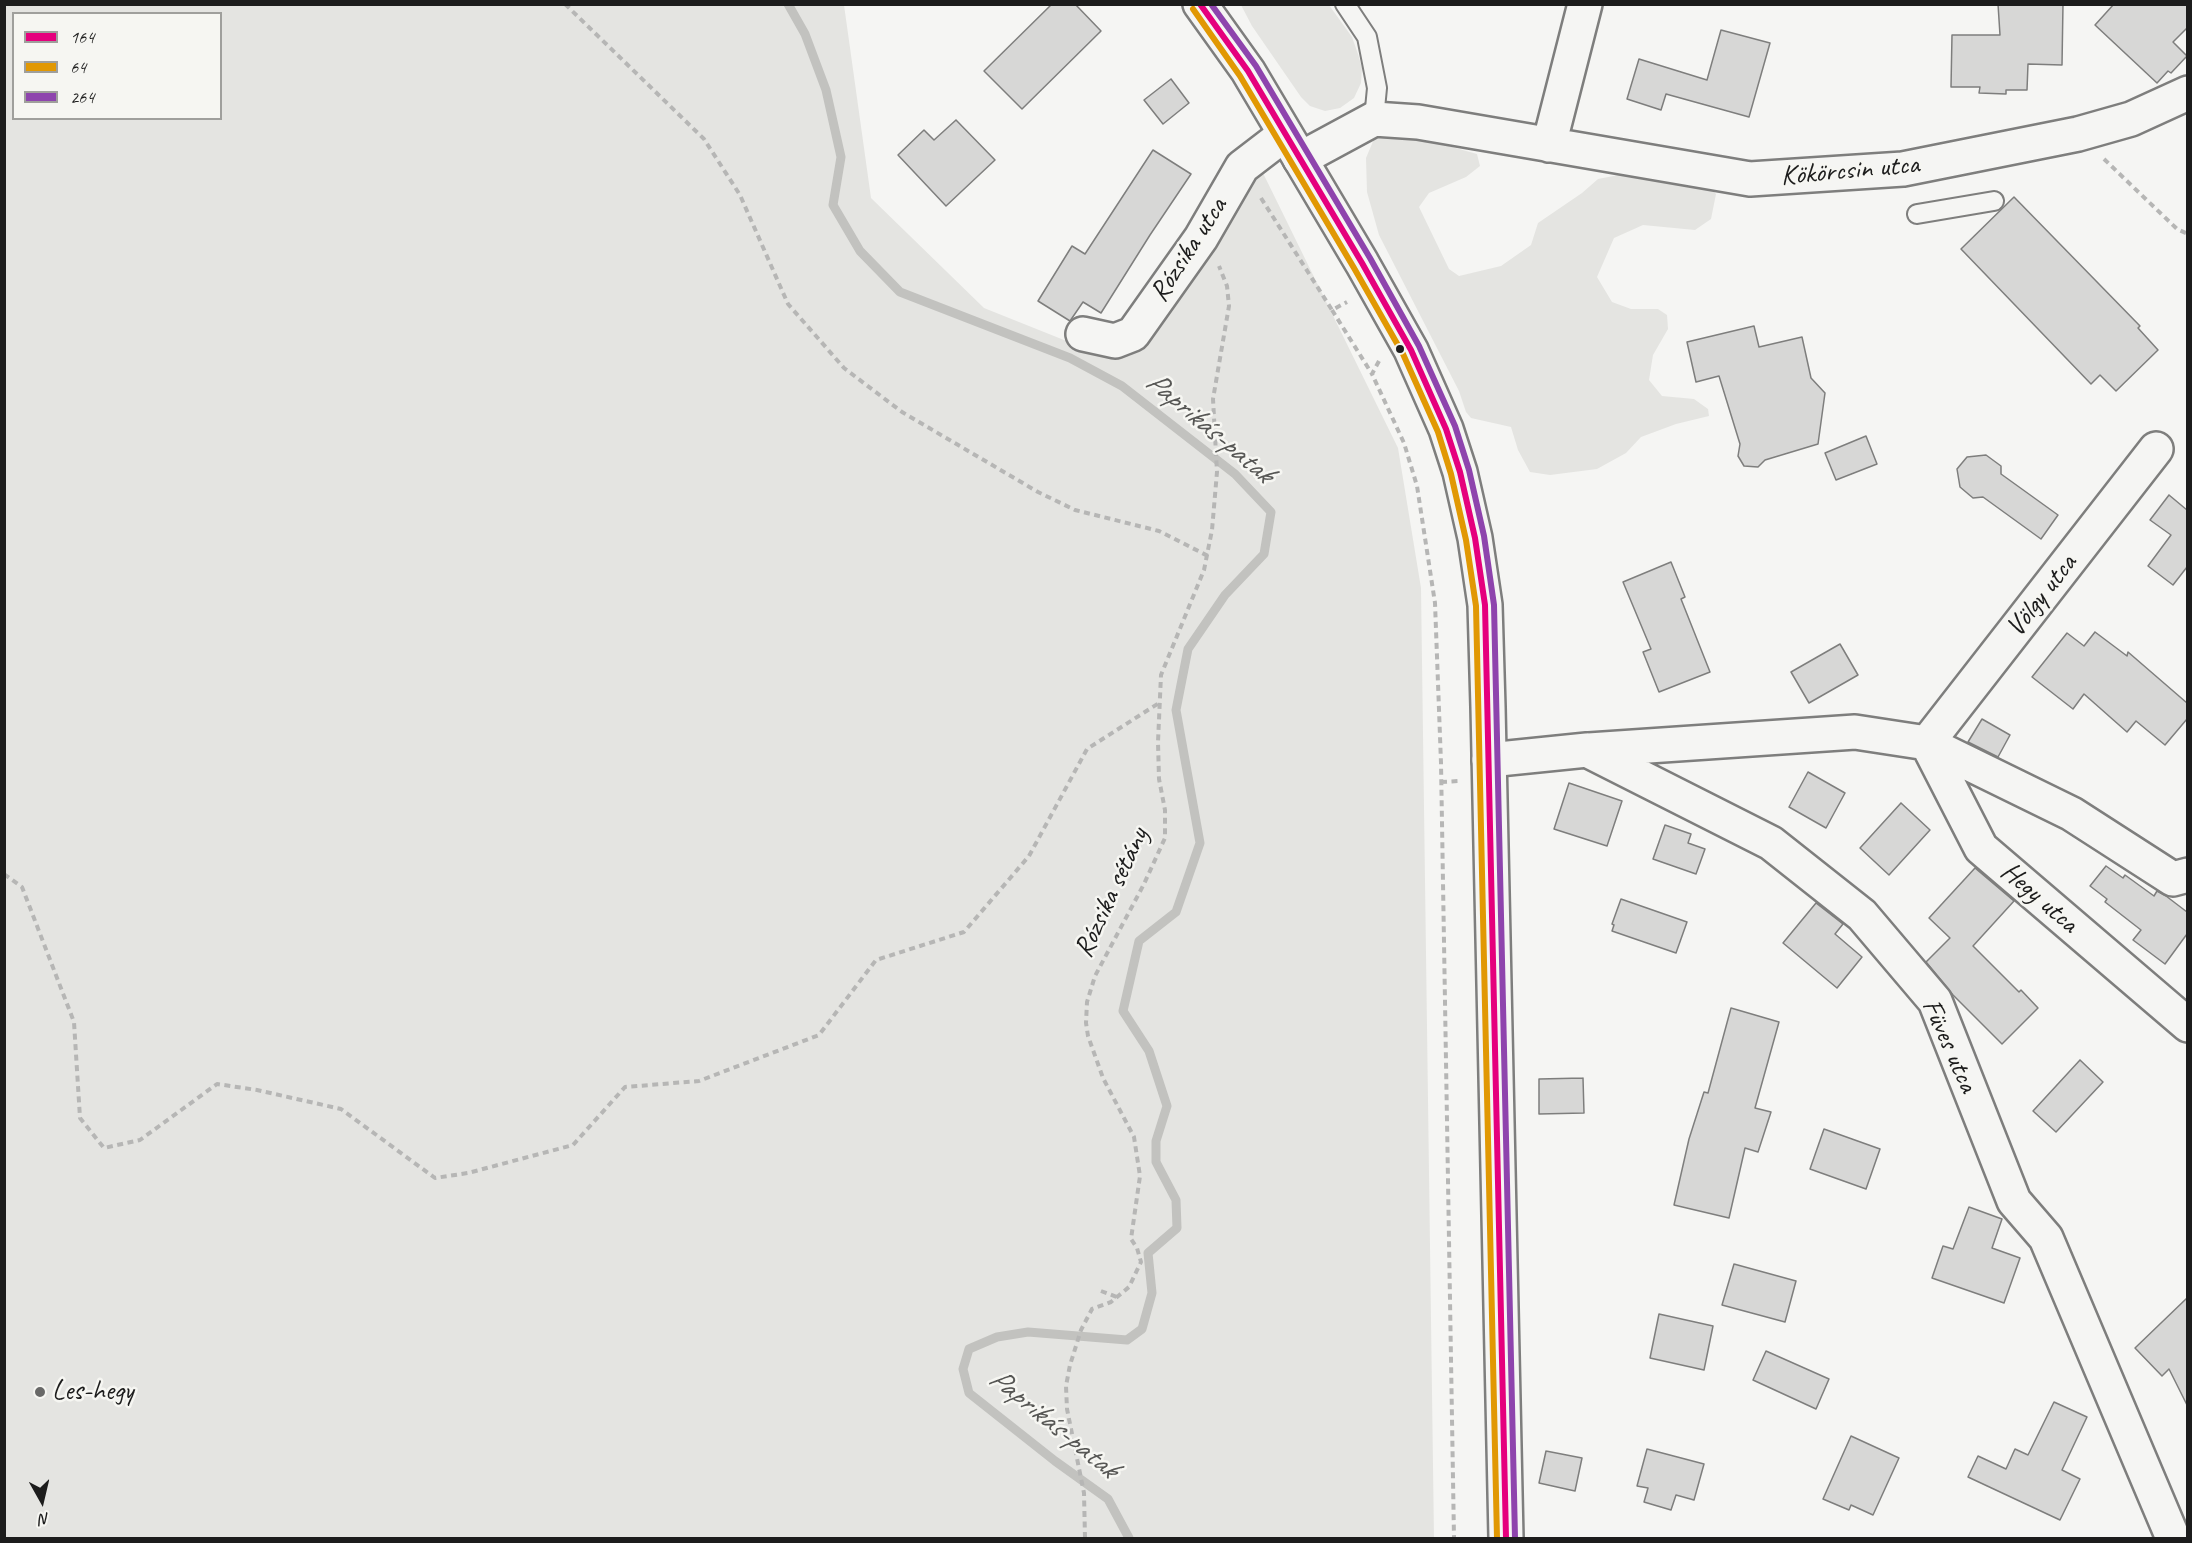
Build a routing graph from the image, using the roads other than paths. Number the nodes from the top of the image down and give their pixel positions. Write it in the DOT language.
graph roads {
  1 [pos="1346,4"];
  2 [pos="1585,4"];
  3 [pos="1205,6"];
  4 [pos="2187,93"];
  5 [pos="1374,119"];
  6 [pos="1549,145"];
  7 [pos="1292,146"];
  8 [pos="1994,201"];
  9 [pos="1917,214"];
  10 [pos="1083,334"];
  11 [pos="2156,449"];
  12 [pos="1927,743"];
  13 [pos="1587,750"];
  14 [pos="1489,760"];
  15 [pos="2187,875"];
  16 [pos="2187,1025"];
  17 [pos="1506,1539"];
  18 [pos="2173,1539"];
  1 -- 5 [label="lane"];
  2 -- 6 [label="street"];
  3 -- 7 [label="street"];
  4 -- 6 [label="street, Kökörcsin utca"];
  5 -- 6 [label="street, Kökörcsin utca"];
  5 -- 7 [label="street"];
  7 -- 10 [label="street, Rózsika utca"];
  7 -- 14 [label="street"];
  8 -- 9 [label="lane"];
  11 -- 12 [label="street, Völgy utca"];
  12 -- 13 [label="street"];
  12 -- 15 [label="street"];
  12 -- 16 [label="street, Hegy utca"];
  13 -- 14 [label="street"];
  13 -- 18 [label="street, Füves utca"];
  14 -- 17 [label="street"];
}
